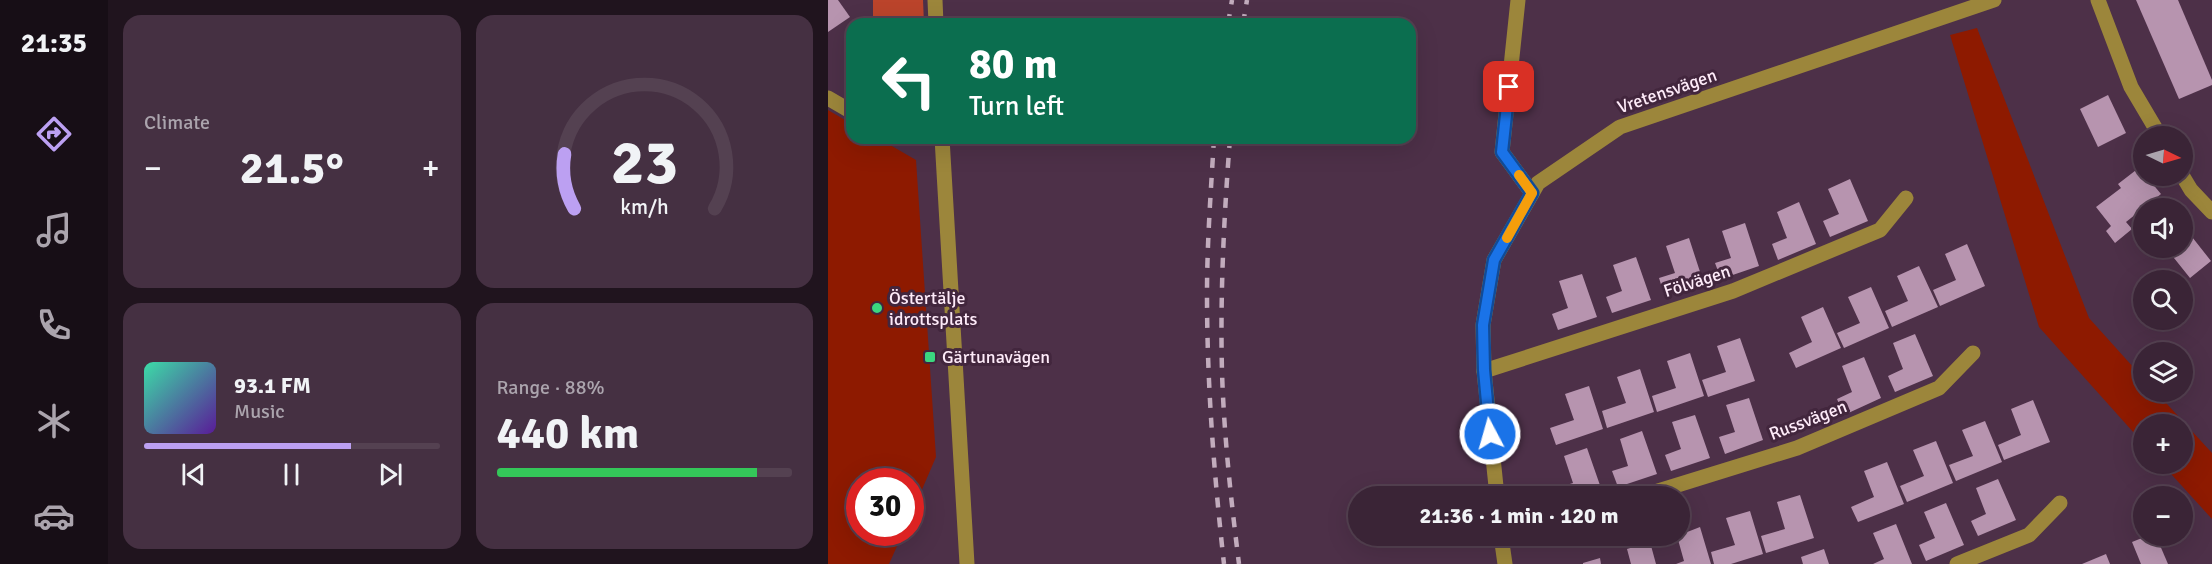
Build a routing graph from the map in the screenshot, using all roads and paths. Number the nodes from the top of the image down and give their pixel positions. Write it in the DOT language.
graph roads {
  1 [pos="935,0"];
  2 [pos="1518,0"];
  3 [pos="1994,0"];
  4 [pos="2098,0"];
  5 [pos="936,18"];
  6 [pos="828,98"];
  7 [pos="846,108"];
  8 [pos="2154,126"];
  9 [pos="942,144"];
  10 [pos="2189,186"];
  11 [pos="1532,193"];
  12 [pos="1906,198"];
  13 [pos="2212,212"];
  14 [pos="1973,353"];
  15 [pos="1484,370"];
  16 [pos="1496,486"];
  17 [pos="1674,486"];
  18 [pos="2060,502"];
  19 [pos="1503,546"];
  20 [pos="967,564"];
  21 [pos="1505,564"];
  22 [pos="1957,564"];
  1 -- 5 [label="street"];
  2 -- 11 [label="street"];
  3 -- 11 [label="street, Vretensvägen"];
  4 -- 8 [label="street"];
  6 -- 7 [label="street"];
  9 -- 20 [label="street"];
  10 -- 13 [label="street"];
  11 -- 15 [label="street, Vretensvägen"];
  12 -- 15 [label="street, Fölvägen"];
  14 -- 17 [label="street, Russvägen"];
  15 -- 16 [label="street, Vretensvägen"];
  18 -- 22 [label="street"];
  19 -- 21 [label="street"];
}
